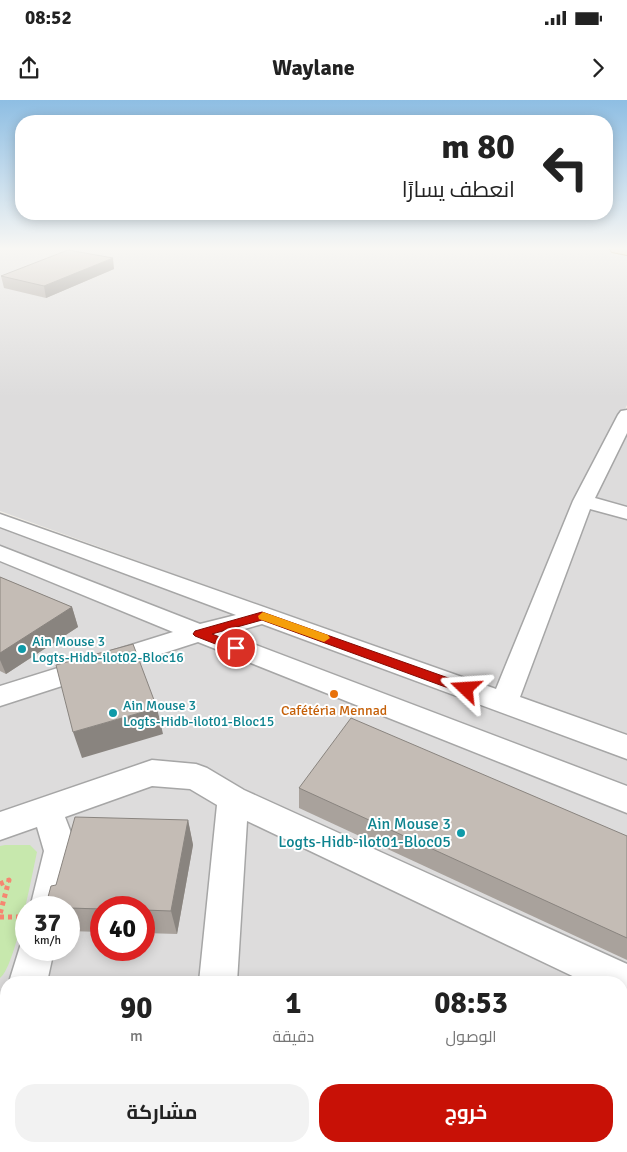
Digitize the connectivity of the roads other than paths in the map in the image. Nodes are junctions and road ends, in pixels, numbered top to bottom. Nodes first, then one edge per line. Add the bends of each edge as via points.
1 (627, 415) edge
2 (582, 501) junction
3 (627, 513) edge
4 (0, 520) edge
5 (0, 553) edge
6 (262, 616) junction
7 (199, 634) junction
8 (0, 696) edge
9 (504, 703) junction
10 (627, 747) edge
11 (234, 799) junction
12 (627, 800) edge
13 (47, 810) junction
14 (0, 826) edge
15 (41, 896) edge
16 (33, 961) edge
17 (30, 976) edge
18 (219, 976) edge
19 (612, 976) edge

1 - 2 street
2 - 3 street
2 - 9 street
4 - 6 street
5 - 7 street
6 - 7 street
6 - 9 street
7 - 8 street
7 - 12 street
9 - 10 street
11 - 13 street via 196,777 152,773
11 - 18 street
11 - 19 street
13 - 14 street
13 - 15 street via 61,851
16 - 17 street

